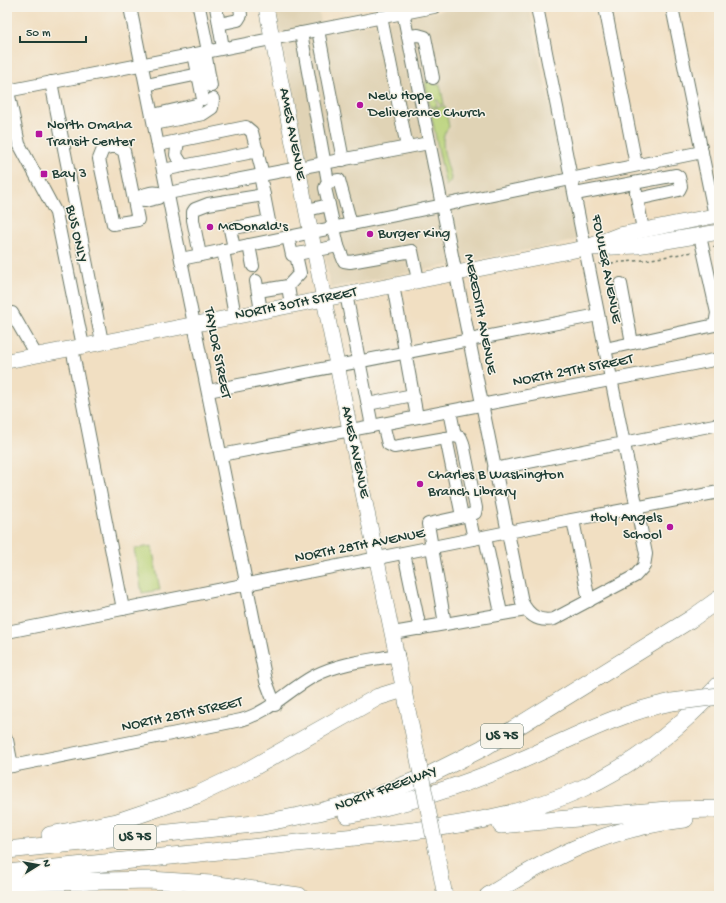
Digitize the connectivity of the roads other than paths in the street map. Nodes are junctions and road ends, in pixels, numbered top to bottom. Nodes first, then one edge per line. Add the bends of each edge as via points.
1 (130, 7) edge
2 (199, 7) edge
3 (216, 7) edge
4 (240, 7) edge
5 (266, 7) edge
6 (434, 7) edge
7 (537, 7) edge
8 (604, 7) edge
9 (672, 7) edge
10 (402, 10) edge
11 (381, 18) junction
12 (219, 24) junction
13 (318, 30) junction
14 (301, 33) junction
15 (408, 36) junction
16 (273, 39) junction
17 (223, 48) junction
18 (202, 52) junction
19 (411, 55) junction
20 (390, 59) junction
21 (142, 64) junction
22 (433, 78) dead end
23 (205, 80) junction
24 (51, 82) junction
25 (146, 86) junction
26 (8, 91) edge
27 (204, 101) junction
28 (153, 120) junction
29 (178, 141) junction
30 (429, 143) junction
31 (158, 145) junction
32 (407, 148) junction
33 (258, 151) junction
34 (702, 152) junction
35 (343, 160) junction
36 (326, 163) junction
37 (636, 165) junction
38 (183, 166) junction
39 (299, 168) junction
40 (163, 170) junction
41 (261, 175) junction
42 (339, 179) junction
43 (571, 179) junction
44 (635, 183) junction
45 (165, 194) junction
46 (574, 194) junction
47 (264, 195) junction
48 (638, 199) junction
49 (134, 200) junction
50 (336, 202) junction
51 (441, 205) junction
52 (307, 210) junction
53 (717, 216) edge
54 (351, 224) junction
55 (335, 227) junction
56 (643, 230) junction
57 (312, 232) junction
58 (719, 232) edge
59 (701, 242) junction
60 (291, 245) junction
61 (338, 246) junction
62 (585, 248) junction
63 (228, 249) junction
64 (250, 249) junction
65 (315, 250) junction
66 (200, 255) junction
67 (181, 259) junction
68 (253, 266) dead end
69 (455, 272) junction
70 (418, 280) junction
71 (621, 284) dead end
72 (393, 285) junction
73 (288, 286) junction
74 (346, 294) junction
75 (324, 298) junction
76 (292, 305) junction
77 (261, 311) junction
78 (7, 313) edge
79 (598, 315) junction
80 (235, 316) junction
81 (12, 324) edge
82 (195, 324) junction
83 (468, 341) junction
84 (102, 342) junction
85 (632, 343) junction
86 (77, 347) junction
87 (605, 349) junction
88 (406, 352) junction
89 (36, 355) junction
90 (719, 359) edge
91 (7, 361) edge
92 (360, 361) junction
93 (338, 366) junction
94 (611, 380) junction
95 (208, 391) junction
96 (413, 395) junction
97 (368, 404) junction
98 (482, 405) junction
99 (450, 411) junction
100 (418, 417) junction
101 (719, 424) edge
102 (378, 425) junction
103 (350, 430) junction
104 (450, 437) junction
105 (624, 442) junction
106 (221, 455) junction
107 (494, 469) junction
108 (719, 492) edge
109 (637, 508) junction
110 (465, 516) junction
111 (573, 520) junction
112 (508, 532) junction
113 (480, 538) junction
114 (432, 548) junction
115 (404, 553) junction
116 (377, 559) junction
117 (247, 585) junction
118 (719, 599) edge
119 (589, 601) junction
120 (123, 610) junction
121 (526, 610) junction
122 (500, 613) junction
123 (445, 624) junction
124 (420, 629) junction
125 (7, 632) edge
126 (393, 634) junction
127 (398, 655) junction
128 (719, 686) edge
129 (404, 690) junction
130 (719, 696) edge
131 (275, 705) junction
132 (7, 740) edge
133 (9, 766) edge
134 (719, 809) edge
135 (719, 818) edge
136 (263, 823) junction
137 (413, 831) junction
138 (7, 842) edge
139 (7, 850) edge
140 (7, 873) edge
141 (7, 883) edge
142 (299, 896) edge
143 (445, 896) edge
144 (488, 896) edge

1 - 21 street, TAYLOR STREET
2 - 18 street
3 - 12 street
4 - 12 street via 241,15 238,20
5 - 16 main road, AMES AVENUE
6 - 10 street
7 - 43 street, FOWLER AVENUE
8 - 37 street
9 - 34 street
10 - 11 street
10 - 15 street, MEREDITH AVENUE
11 - 13 street
11 - 20 street
12 - 17 street
13 - 14 street
13 - 35 street
14 - 16 street
14 - 36 street
15 - 19 street, MEREDITH AVENUE
15 - 22 street via 425,37
16 - 17 street
16 - 39 main road, AMES AVENUE
17 - 18 street
18 - 21 street
18 - 23 street
19 - 20 street
19 - 30 street, MEREDITH AVENUE
20 - 32 street
21 - 24 street
21 - 25 street, TAYLOR STREET
23 - 25 street
23 - 27 street
24 - 26 street
24 - 84 street, BUS ONLY
25 - 28 street, TAYLOR STREET
26 - 86 street, BUS ONLY via 19,144 56,213
27 - 28 street
27 - 28 street via 212,108 203,114
28 - 31 street, TAYLOR STREET
29 - 31 street
29 - 33 street via 244,127 252,132
29 - 38 street via 176,155
30 - 32 street
30 - 51 street, MEREDITH AVENUE
31 - 40 street, TAYLOR STREET
32 - 35 street
33 - 38 street
33 - 41 street
34 - 37 street
34 - 53 street
35 - 36 street
36 - 39 street
36 - 42 street
37 - 43 street
38 - 40 street
39 - 41 street
39 - 52 main road, AMES AVENUE
40 - 45 street, TAYLOR STREET
41 - 45 street
41 - 47 street
42 - 50 street
42 - 50 street via 326,188
43 - 46 street, FOWLER AVENUE
43 - 51 street
44 - 46 street
44 - 48 street
44 - 48 street via 676,176 680,181 679,190
45 - 49 street via 157,192
45 - 67 street, TAYLOR STREET
46 - 62 street, FOWLER AVENUE
47 - 63 street via 269,221 230,229
47 - 66 street via 244,199 233,208 224,208 215,203 201,206 193,212
48 - 56 street
49 - 49 street via 124,151 117,147 103,149 99,159 113,224 138,220
50 - 52 street
50 - 54 street
50 - 55 street
51 - 54 street
51 - 69 street, MEREDITH AVENUE
52 - 57 main road, AMES AVENUE
53 - 56 main road, NORTH 30TH STREET
54 - 55 street
55 - 57 street
55 - 61 street
56 - 62 main road, NORTH 30TH STREET via 619,235
57 - 60 street
57 - 65 main road, AMES AVENUE
58 - 59 main road, NORTH 30TH STREET
59 - 62 main road, NORTH 30TH STREET via 607,249
59 - 85 street via 716,313 715,325
60 - 64 street
60 - 65 street
60 - 73 street via 300,273
61 - 65 street
61 - 70 street via 344,261 350,262 412,251
62 - 69 main road, NORTH 30TH STREET
62 - 79 street, FOWLER AVENUE
63 - 64 street
63 - 66 street
63 - 80 street
64 - 68 street
65 - 75 main road, AMES AVENUE
66 - 67 street
67 - 82 street, TAYLOR STREET
69 - 70 main road, NORTH 30TH STREET
69 - 83 street, MEREDITH AVENUE
70 - 72 main road, NORTH 30TH STREET
71 - 85 street
72 - 74 main road, NORTH 30TH STREET
72 - 88 street
73 - 76 street
73 - 77 street via 257,286
74 - 75 main road, NORTH 30TH STREET
74 - 92 street
75 - 76 main road, NORTH 30TH STREET
75 - 93 main road, AMES AVENUE
76 - 77 main road, NORTH 30TH STREET
77 - 80 main road, NORTH 30TH STREET
78 - 81 street via 12,313
79 - 83 street
79 - 87 street, FOWLER AVENUE
80 - 82 main road, NORTH 30TH STREET
81 - 89 street
82 - 84 main road, NORTH 30TH STREET
82 - 95 street, TAYLOR STREET
83 - 88 street
83 - 98 street, MEREDITH AVENUE
84 - 86 main road, NORTH 30TH STREET
85 - 87 street
86 - 89 main road, NORTH 30TH STREET
86 - 120 street, BUS ONLY
87 - 94 street, FOWLER AVENUE
88 - 92 street
88 - 96 street
89 - 91 main road, NORTH 30TH STREET
90 - 94 street, NORTH 29TH STREET
92 - 93 street
92 - 97 street
93 - 95 street
93 - 103 main road, AMES AVENUE
94 - 98 street, NORTH 29TH STREET
94 - 105 street, FOWLER AVENUE
95 - 106 street, TAYLOR STREET
96 - 97 street
96 - 100 street
97 - 102 street
98 - 99 street, NORTH 29TH STREET
98 - 107 street, MEREDITH AVENUE
99 - 100 street, NORTH 29TH STREET
99 - 104 street
100 - 102 street, NORTH 29TH STREET
101 - 105 street
102 - 103 street, NORTH 29TH STREET
102 - 104 street via 388,444 394,447
103 - 106 street, NORTH 29TH STREET
103 - 116 main road, AMES AVENUE
104 - 110 street
105 - 107 street
105 - 109 street, FOWLER AVENUE
106 - 117 street, TAYLOR STREET
107 - 112 street, MEREDITH AVENUE
108 - 109 street, NORTH 28TH AVENUE
109 - 111 street, NORTH 28TH AVENUE
109 - 119 street, FOWLER AVENUE via 646,554 641,570 635,576
110 - 113 street
110 - 114 street via 428,524
111 - 112 street, NORTH 28TH AVENUE
111 - 119 street
112 - 113 street, NORTH 28TH AVENUE
112 - 121 street, MEREDITH AVENUE via 522,602
113 - 114 street, NORTH 28TH AVENUE
113 - 122 street
114 - 115 street, NORTH 28TH AVENUE
114 - 123 street
115 - 116 street, NORTH 28TH AVENUE
115 - 124 street
116 - 117 street, NORTH 28TH AVENUE
116 - 126 main road, AMES AVENUE
117 - 120 street, NORTH 28TH AVENUE
117 - 131 street, TAYLOR STREET via 266,681
118 - 136 highway, NORTH FREEWAY / US 75 via 497,740 448,766 360,801
119 - 121 street via 554,619 540,620
120 - 125 street, NORTH 28TH AVENUE
121 - 122 street
122 - 123 street
123 - 124 street
124 - 126 street
126 - 127 main road, AMES AVENUE
127 - 129 main road, AMES AVENUE
127 - 131 street, NORTH 28TH STREET via 326,671 310,679
128 - 137 highway, US 75 via 655,745 621,769 580,790 512,814
129 - 138 highway via 375,699 233,778 183,800 101,826
129 - 143 main road, AMES AVENUE, bridge
130 - 136 highway, bridge via 672,702 609,720 490,774 434,795 345,816
131 - 133 street, NORTH 28TH STREET via 260,714 232,723
132 - 133 street
134 - 137 highway via 667,810 560,821
135 - 144 highway via 661,822 606,836 551,859
136 - 139 highway, NORTH FREEWAY / US 75
137 - 140 highway, US 75
141 - 142 highway via 150,880 212,884

